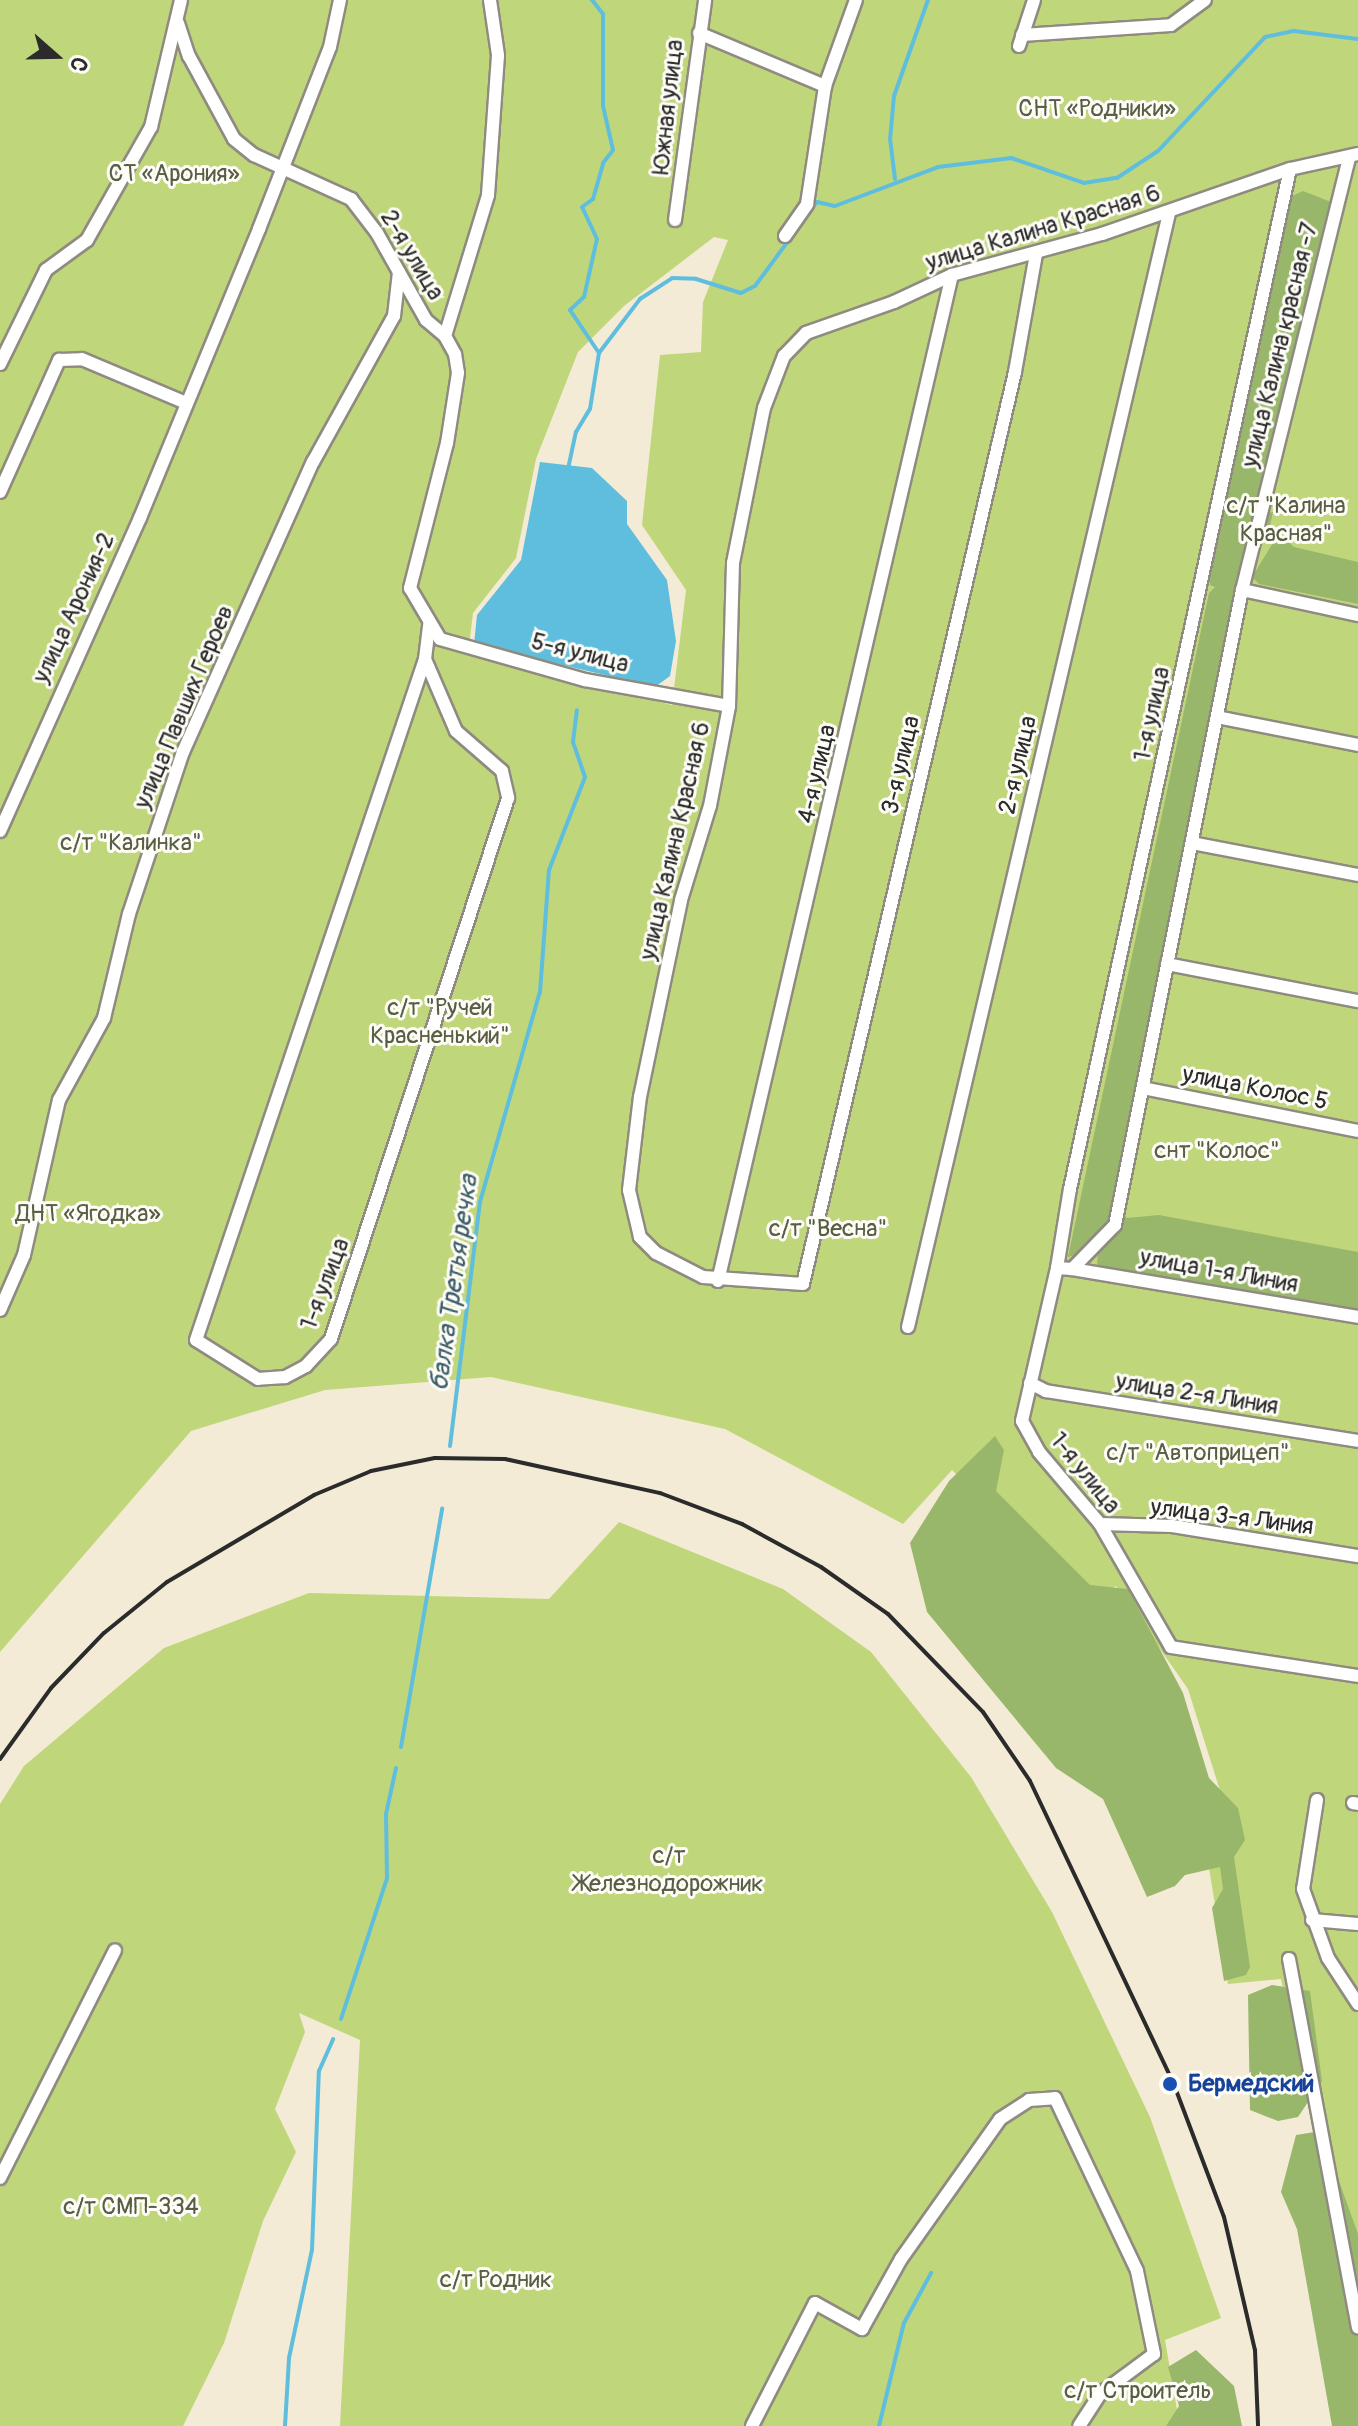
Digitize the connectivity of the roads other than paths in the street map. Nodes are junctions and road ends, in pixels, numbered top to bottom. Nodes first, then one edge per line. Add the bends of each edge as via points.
1 (181, 0) edge
2 (340, 0) edge
3 (490, 0) edge
4 (705, 0) edge
5 (856, 0) edge
6 (1034, 0) edge
7 (1205, 0) edge
8 (178, 23) junction
9 (699, 33) junction
10 (825, 86) junction
11 (1354, 156) edge
12 (281, 168) junction
13 (1290, 169) junction
14 (1169, 213) junction
15 (675, 220) dead end
16 (785, 236) dead end
17 (1036, 254) junction
18 (399, 272) junction
19 (952, 275) junction
20 (445, 336) junction
21 (0, 364) edge
22 (184, 402) junction
23 (0, 492) edge
24 (1242, 590) junction
25 (1358, 615) edge
26 (429, 624) junction
27 (425, 659) junction
28 (729, 706) junction
29 (1217, 717) junction
30 (1358, 745) edge
31 (0, 831) edge
32 (1192, 843) junction
33 (1358, 875) edge
34 (1167, 964) junction
35 (1358, 1001) edge
36 (1143, 1088) junction
37 (1358, 1131) edge
38 (1057, 1268) junction
39 (1072, 1269) junction
40 (718, 1281) junction
41 (0, 1310) edge
42 (1358, 1317) edge
43 (908, 1327) dead end
44 (1030, 1383) junction
45 (1358, 1441) edge
46 (1100, 1524) junction
47 (1358, 1556) edge
48 (1358, 1676) edge
49 (1317, 1800) dead end
50 (1312, 1920) junction
51 (1358, 1924) edge
52 (115, 1950) dead end
53 (1289, 1959) dead end
54 (1358, 2004) edge
55 (0, 2178) edge
56 (1358, 2328) edge
57 (752, 2426) edge
58 (1079, 2426) edge

1 - 8 street
2 - 12 street, улица Арония-2 via 330,47
3 - 20 street via 498,55 488,195
4 - 9 street, Южная улица
5 - 10 street
6 - 7 street via 1020,41 1171,25
8 - 12 street, 2-я улица via 189,56 234,139
8 - 21 street via 151,127 87,240 46,270
9 - 10 street
9 - 15 street, Южная улица
10 - 16 street via 807,204
11 - 13 street, улица Калина Красная 6
11 - 24 street, улица Калина красная -7
12 - 18 street, 2-я улица via 351,199
12 - 22 street, улица Арония-2
13 - 14 street, улица Калина Красная 6
13 - 38 street, 1-я улица
14 - 17 street, улица Калина Красная 6
14 - 43 street, 2-я улица
17 - 19 street, улица Калина Красная 6
17 - 40 street, 3-я улица via 1018,358 803,1284
18 - 20 street, 2-я улица via 426,320
18 - 41 street, улица Павших Героев via 394,316 313,462 183,752 129,914 104,1018 59,1100 21,1266
19 - 28 street, улица Калина Красная 6 via 806,333 784,356 764,408 733,563
19 - 40 street, 4-я улица
20 - 26 street, 2-я улица via 458,373 447,443 410,588
22 - 23 street via 82,359 59,360
22 - 31 street, улица Арония-2 via 140,518
24 - 25 street
24 - 29 street
26 - 27 street, 1-я улица
26 - 28 street, 5-я улица via 440,639 585,680
27 - 27 street, 1-я улица via 196,1340 258,1379 285,1377 306,1366 331,1339 508,798 502,771 456,731
28 - 40 street, улица Калина Красная 6 via 640,1097 629,1190 640,1237 656,1253
29 - 30 street
29 - 32 street
32 - 33 street
32 - 34 street
34 - 35 street
34 - 36 street
36 - 37 street, улица Колос 5
36 - 39 street via 1115,1225
38 - 39 street
38 - 44 street, 1-я улица
39 - 42 street, улица 1-я Линия
44 - 45 street, улица 2-я Линия via 1046,1391
44 - 46 street, 1-я улица via 1022,1421 1026,1433
46 - 47 street, улица 3-я Линия via 1172,1526
46 - 48 street, 1-я улица via 1171,1647
49 - 50 street via 1303,1889
50 - 51 street
50 - 54 street via 1328,1958
52 - 55 street
53 - 56 street
57 - 58 street via 815,2303 862,2329 901,2259 1000,2119 1029,2100 1055,2098 1137,2271 1154,2354 1100,2394

